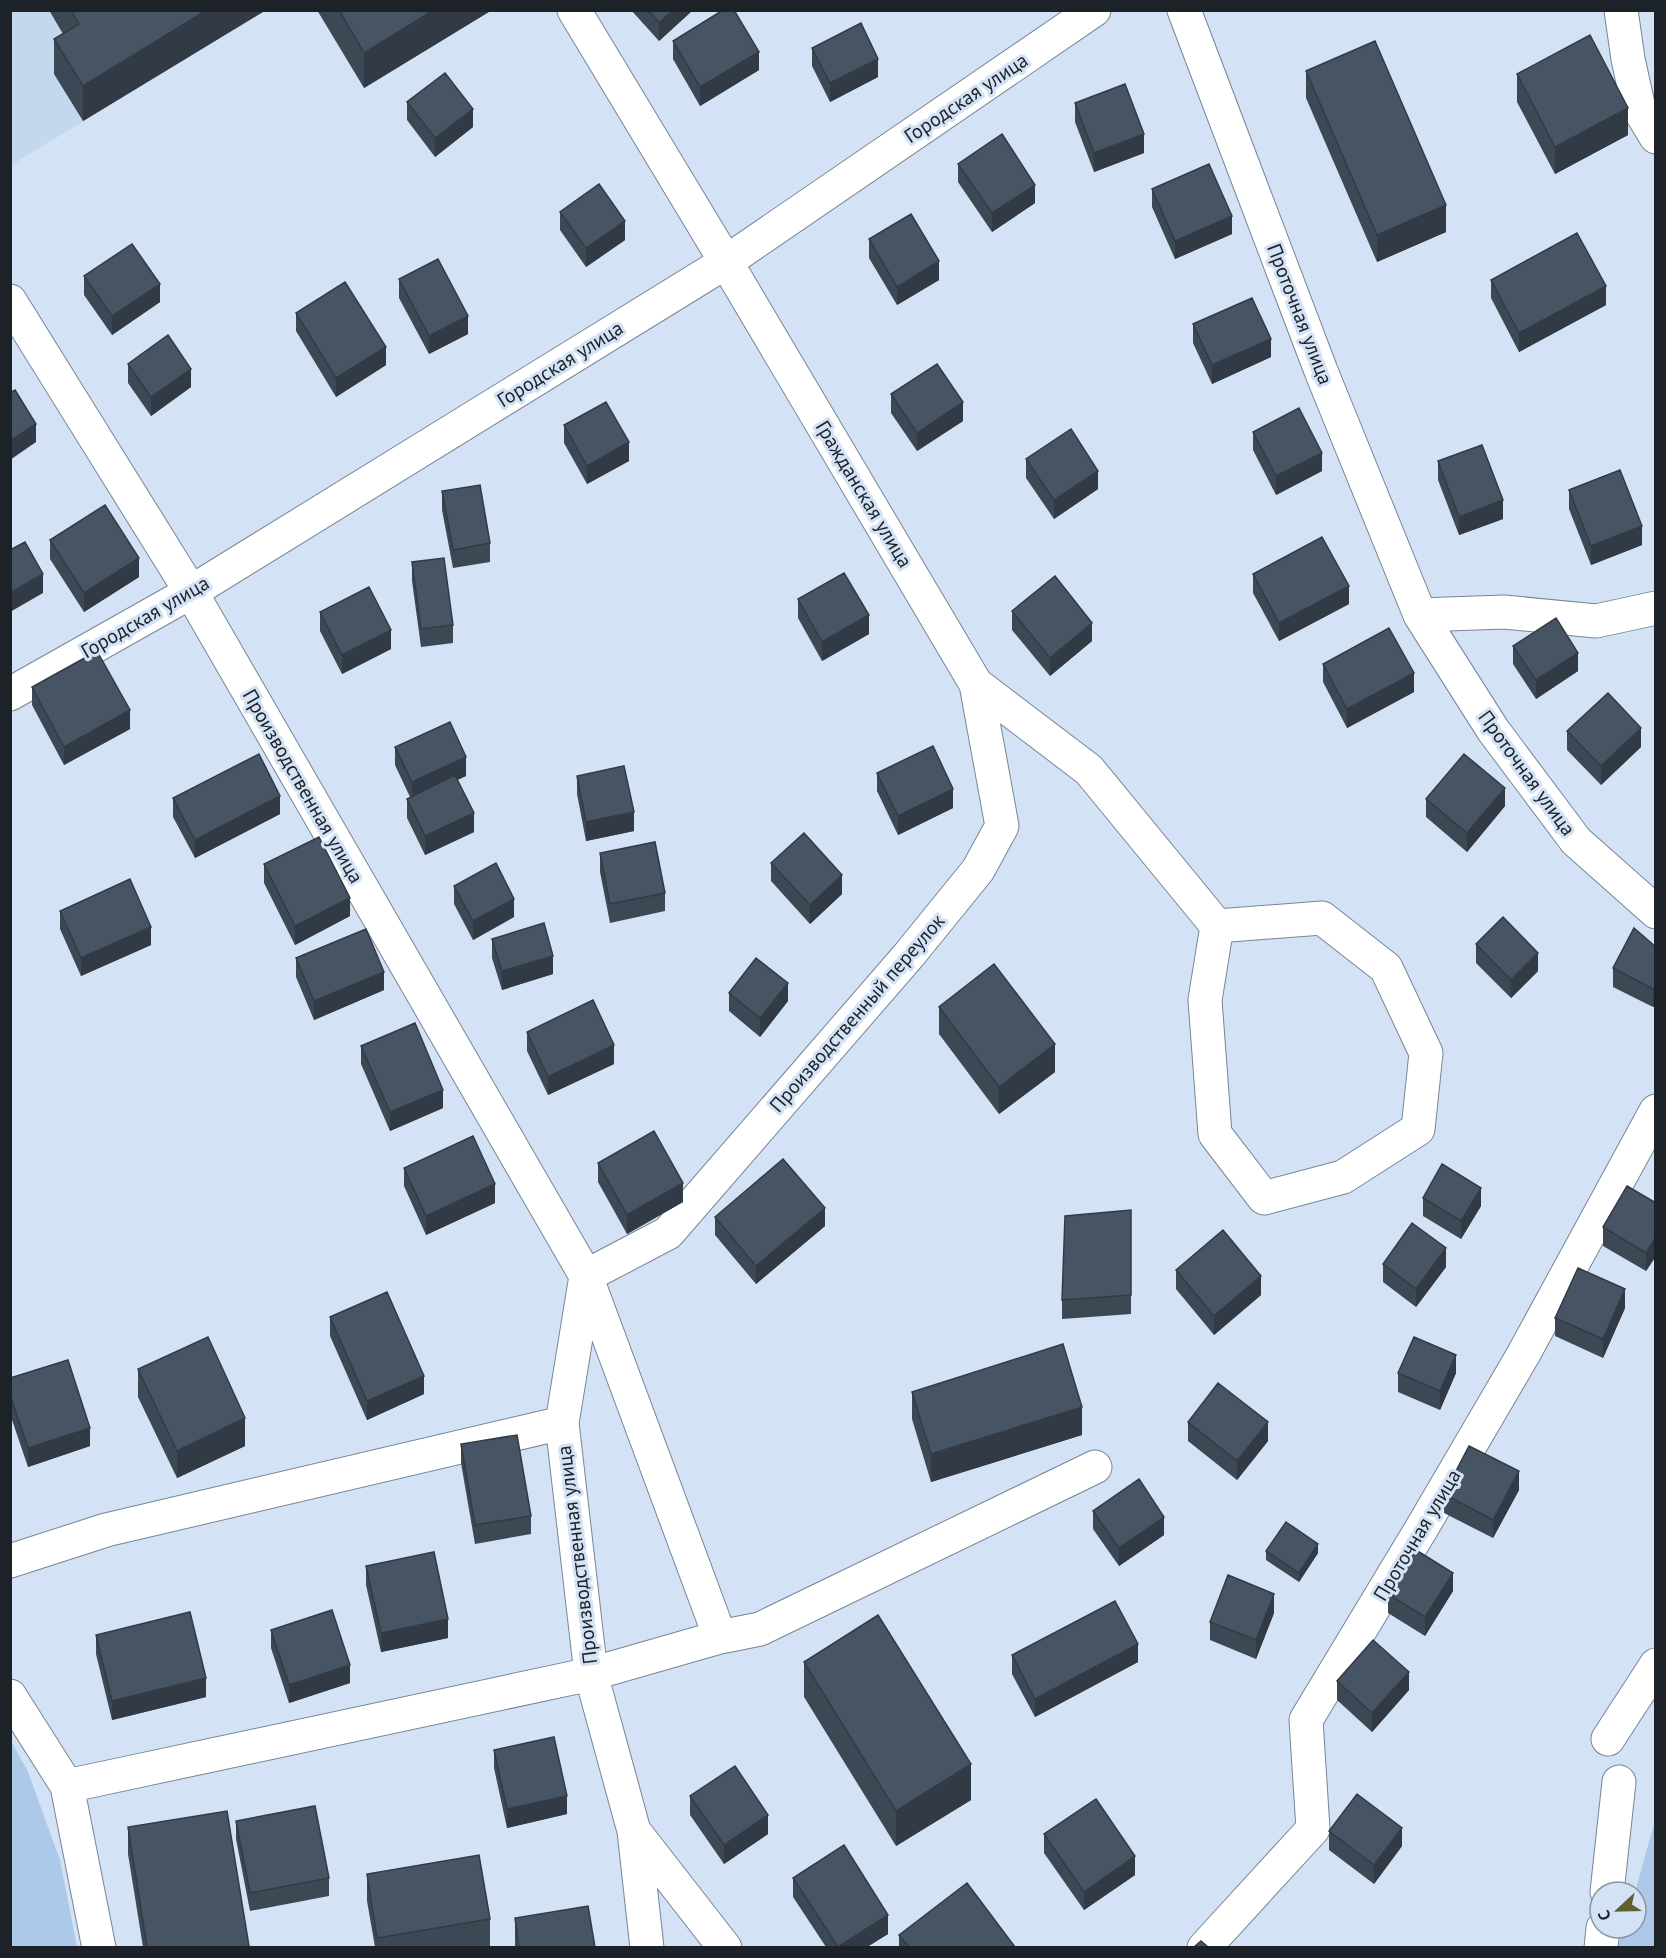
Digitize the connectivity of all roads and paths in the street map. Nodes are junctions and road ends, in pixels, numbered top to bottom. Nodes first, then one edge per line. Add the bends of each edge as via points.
1 (574, 10) edge
2 (1094, 10) edge
3 (1184, 10) edge
4 (1621, 10) edge
5 (1656, 137) edge
6 (726, 262) junction
7 (10, 301) edge
8 (191, 592) junction
9 (1656, 608) edge
10 (1420, 615) junction
11 (976, 684) junction
12 (10, 694) edge
13 (1656, 912) edge
14 (1216, 926) junction
15 (1656, 1111) edge
16 (586, 1276) junction
17 (562, 1423) junction
18 (1095, 1467) dead end
19 (10, 1561) edge
20 (720, 1637) junction
21 (1656, 1665) edge
22 (591, 1674) junction
23 (10, 1696) edge
24 (1608, 1739) dead end
25 (1619, 1782) dead end
26 (67, 1786) junction
27 (634, 1831) junction
28 (1608, 1880) edge
29 (99, 1947) edge
30 (647, 1947) edge
31 (725, 1947) edge
32 (1204, 1947) edge

1 - 6 street, Гражданская улица
2 - 6 street, Городская улица
3 - 10 street, Проточная улица via 1321,371
4 - 5 street via 1639,109
6 - 8 street, Городская улица
6 - 11 street, Гражданская улица
7 - 8 street, Производственная улица
8 - 12 street, Городская улица
8 - 16 street, Производственная улица
9 - 10 street via 1596,621 1504,612
10 - 13 street, Проточная улица via 1493,730 1576,841
11 - 14 street, Гражданская улица via 1089,770
11 - 16 street, Производственный переулок via 1002,826 978,870 668,1233
14 - 14 street via 1322,918 1386,968 1426,1053 1418,1129 1343,1178 1264,1198 1215,1134 1205,1000
15 - 32 street, Проточная улица via 1522,1355 1306,1720 1313,1829
16 - 17 street, Производственная улица
16 - 20 street, Производственная улица
17 - 19 street via 106,1530
17 - 22 street, Производственная улица
18 - 20 street via 760,1629
20 - 22 street
21 - 24 street
22 - 26 street
22 - 27 street, Производственная улица
23 - 26 street
25 - 28 street
26 - 29 street
27 - 30 street, Производственная улица
27 - 31 street, Производственная улица

